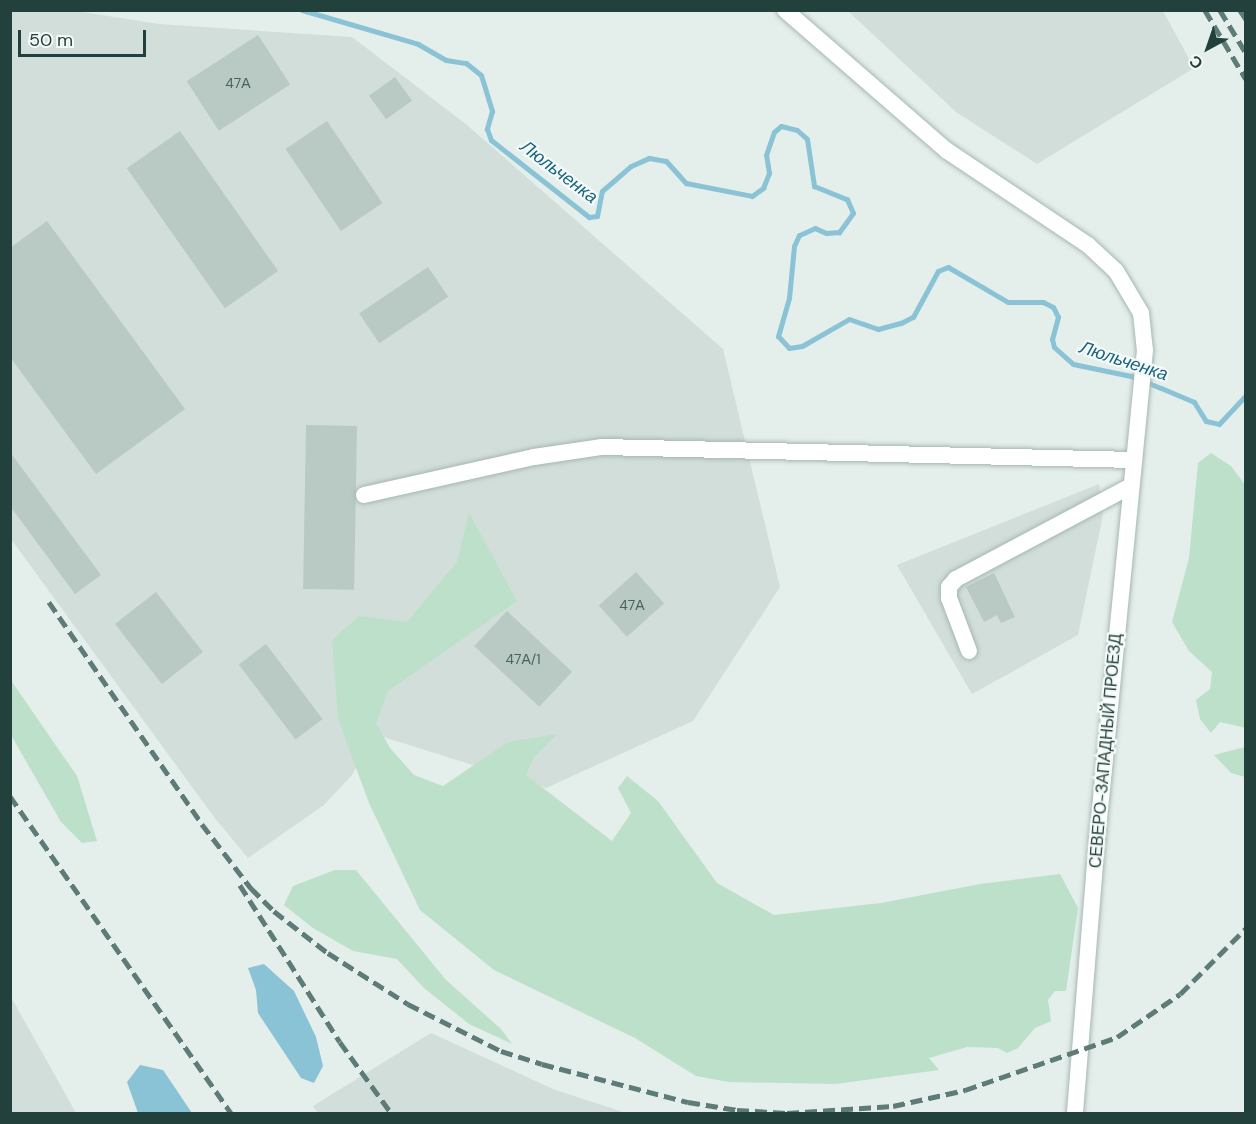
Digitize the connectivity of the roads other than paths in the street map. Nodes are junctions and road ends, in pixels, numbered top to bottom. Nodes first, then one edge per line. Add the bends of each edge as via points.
1 (785, 10) edge
2 (1134, 460) junction
3 (1131, 486) junction
4 (364, 495) dead end
5 (969, 651) dead end
6 (1075, 1113) edge

1 - 2 street, СЕВЕРО-ЗАПАДНЫЙ ПРОЕЗД via 946,150 1104,258 1128,287 1141,313 1146,338
2 - 3 street, СЕВЕРО-ЗАПАДНЫЙ ПРОЕЗД
2 - 4 street via 602,447 534,457
3 - 5 street via 956,579 949,588 949,598
3 - 6 street, СЕВЕРО-ЗАПАДНЫЙ ПРОЕЗД

